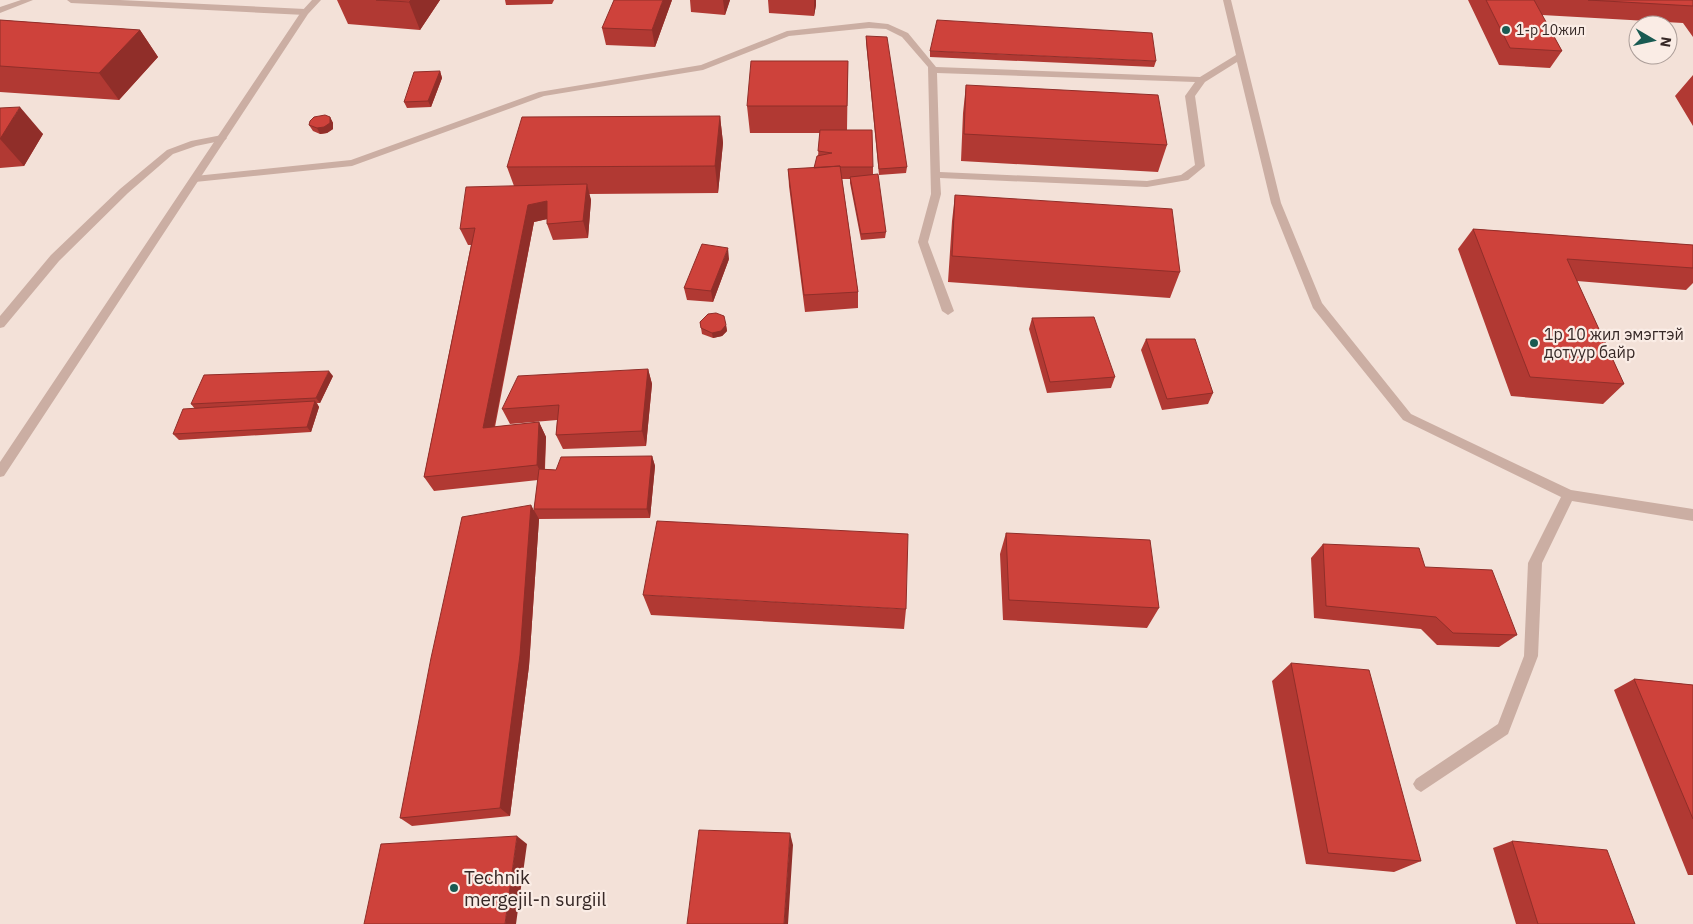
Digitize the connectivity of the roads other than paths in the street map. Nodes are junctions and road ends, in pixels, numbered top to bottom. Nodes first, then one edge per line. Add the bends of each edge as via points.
1 (29, 0) edge
2 (71, 0) edge
3 (317, 0) edge
4 (1227, 0) edge
5 (0, 10) edge
6 (305, 12) junction
7 (1240, 56) junction
8 (932, 70) junction
9 (1202, 80) junction
10 (222, 138) junction
11 (935, 175) junction
12 (195, 179) junction
13 (948, 310) dead end
14 (0, 324) edge
15 (0, 472) edge
16 (1569, 495) junction
17 (1693, 516) edge
18 (1421, 784) dead end

1 - 5 street
2 - 6 street
3 - 6 street
4 - 7 street
6 - 10 street
7 - 9 street
7 - 16 street via 1276,203 1317,304 1407,418
8 - 9 street
8 - 11 street
8 - 12 street via 905,35 888,27 868,25 787,34 703,67 542,94 352,162
9 - 11 street via 1190,96 1200,166 1184,178 1147,184
10 - 12 street
10 - 14 street via 170,152 55,258
11 - 13 street via 936,194 923,242
12 - 15 street
16 - 17 street
16 - 18 street via 1536,563 1531,656 1503,729

